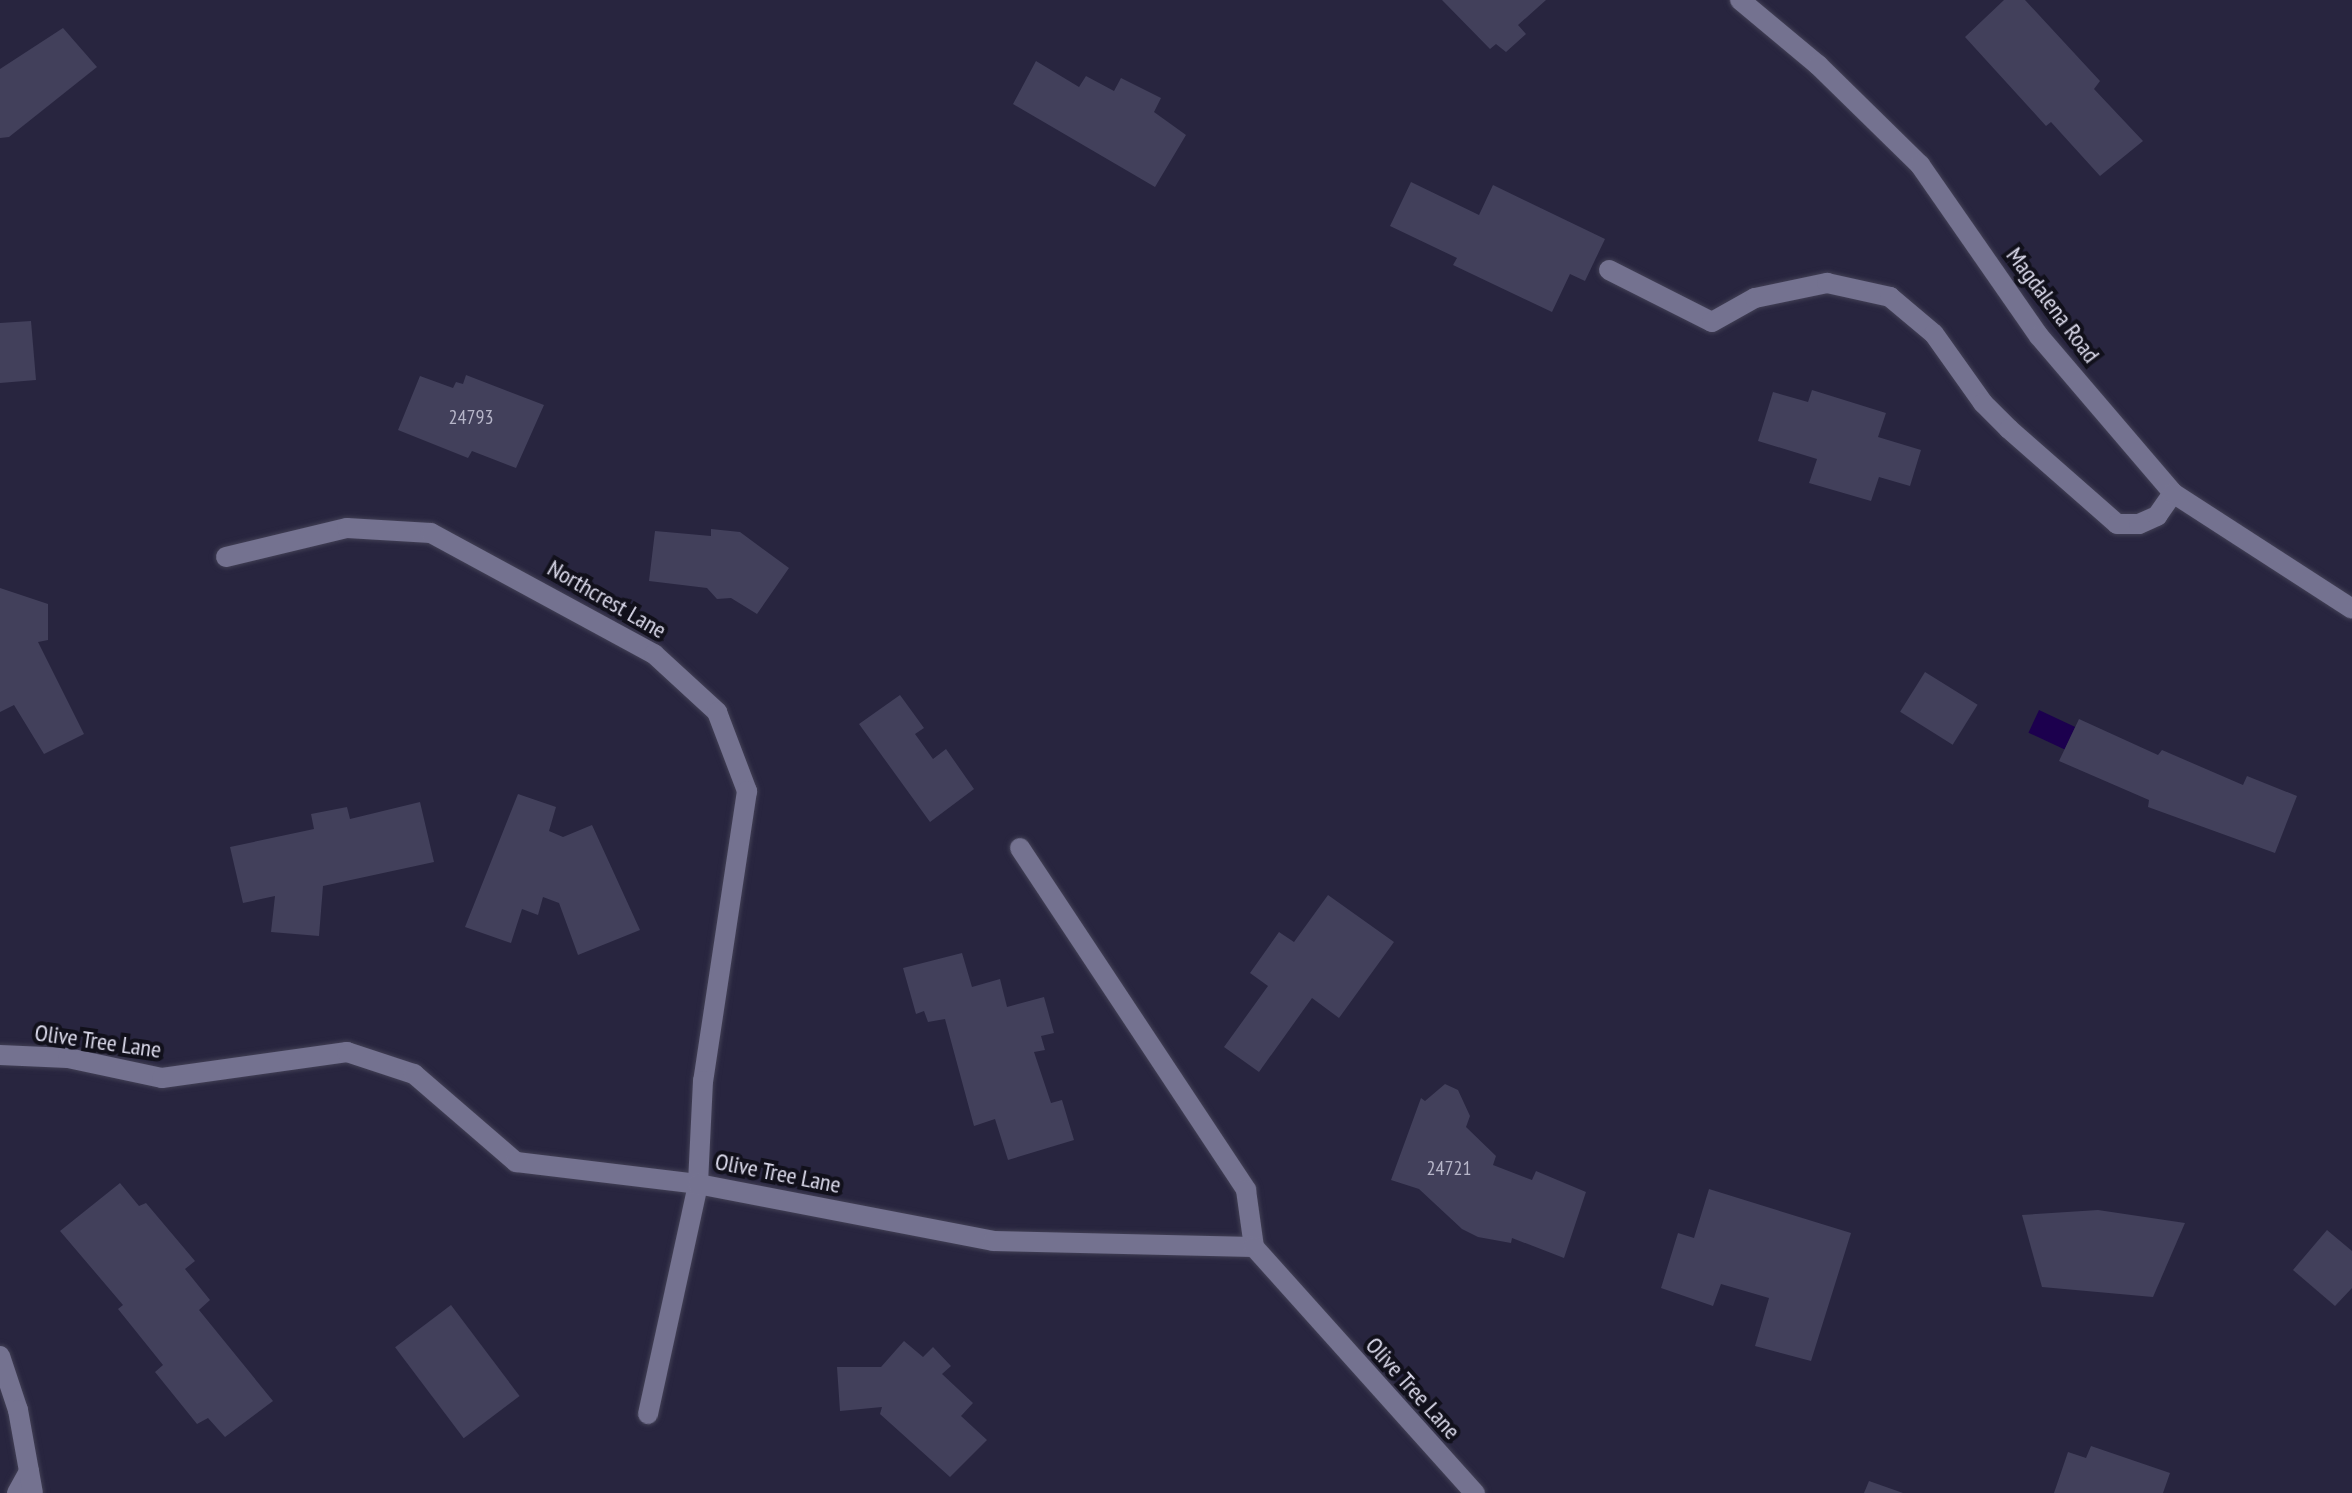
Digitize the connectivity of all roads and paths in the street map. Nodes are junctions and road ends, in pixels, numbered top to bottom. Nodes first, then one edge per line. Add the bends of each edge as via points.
1 (1740, 0) edge
2 (1609, 270) dead end
3 (2173, 493) junction
4 (226, 557) dead end
5 (2352, 609) edge
6 (1020, 848) dead end
7 (0, 1055) edge
8 (698, 1184) junction
9 (1254, 1247) junction
10 (0, 1356) edge
11 (648, 1414) dead end
12 (29, 1471) junction
13 (17, 1493) edge
14 (33, 1493) edge
15 (1475, 1493) edge

1 - 3 street, Magdalena Road via 1818,65 1920,165 2039,336
2 - 3 street via 1712,322 1755,298 1801,286 1827,283 1890,297 1934,334 1983,403 2009,429 2117,524 2139,524 2157,516
3 - 5 street, Magdalena Road
4 - 8 street, Northcrest Lane via 347,528 431,533 654,654 717,712 747,791 703,1081
6 - 9 street via 1246,1190
7 - 8 street, Olive Tree Lane via 68,1058 162,1078 347,1052 414,1074 516,1162
8 - 9 street, Olive Tree Lane via 993,1241
8 - 11 street, Northcrest Lane
9 - 15 street, Olive Tree Lane
10 - 12 street via 18,1410
12 - 13 street
12 - 14 street

